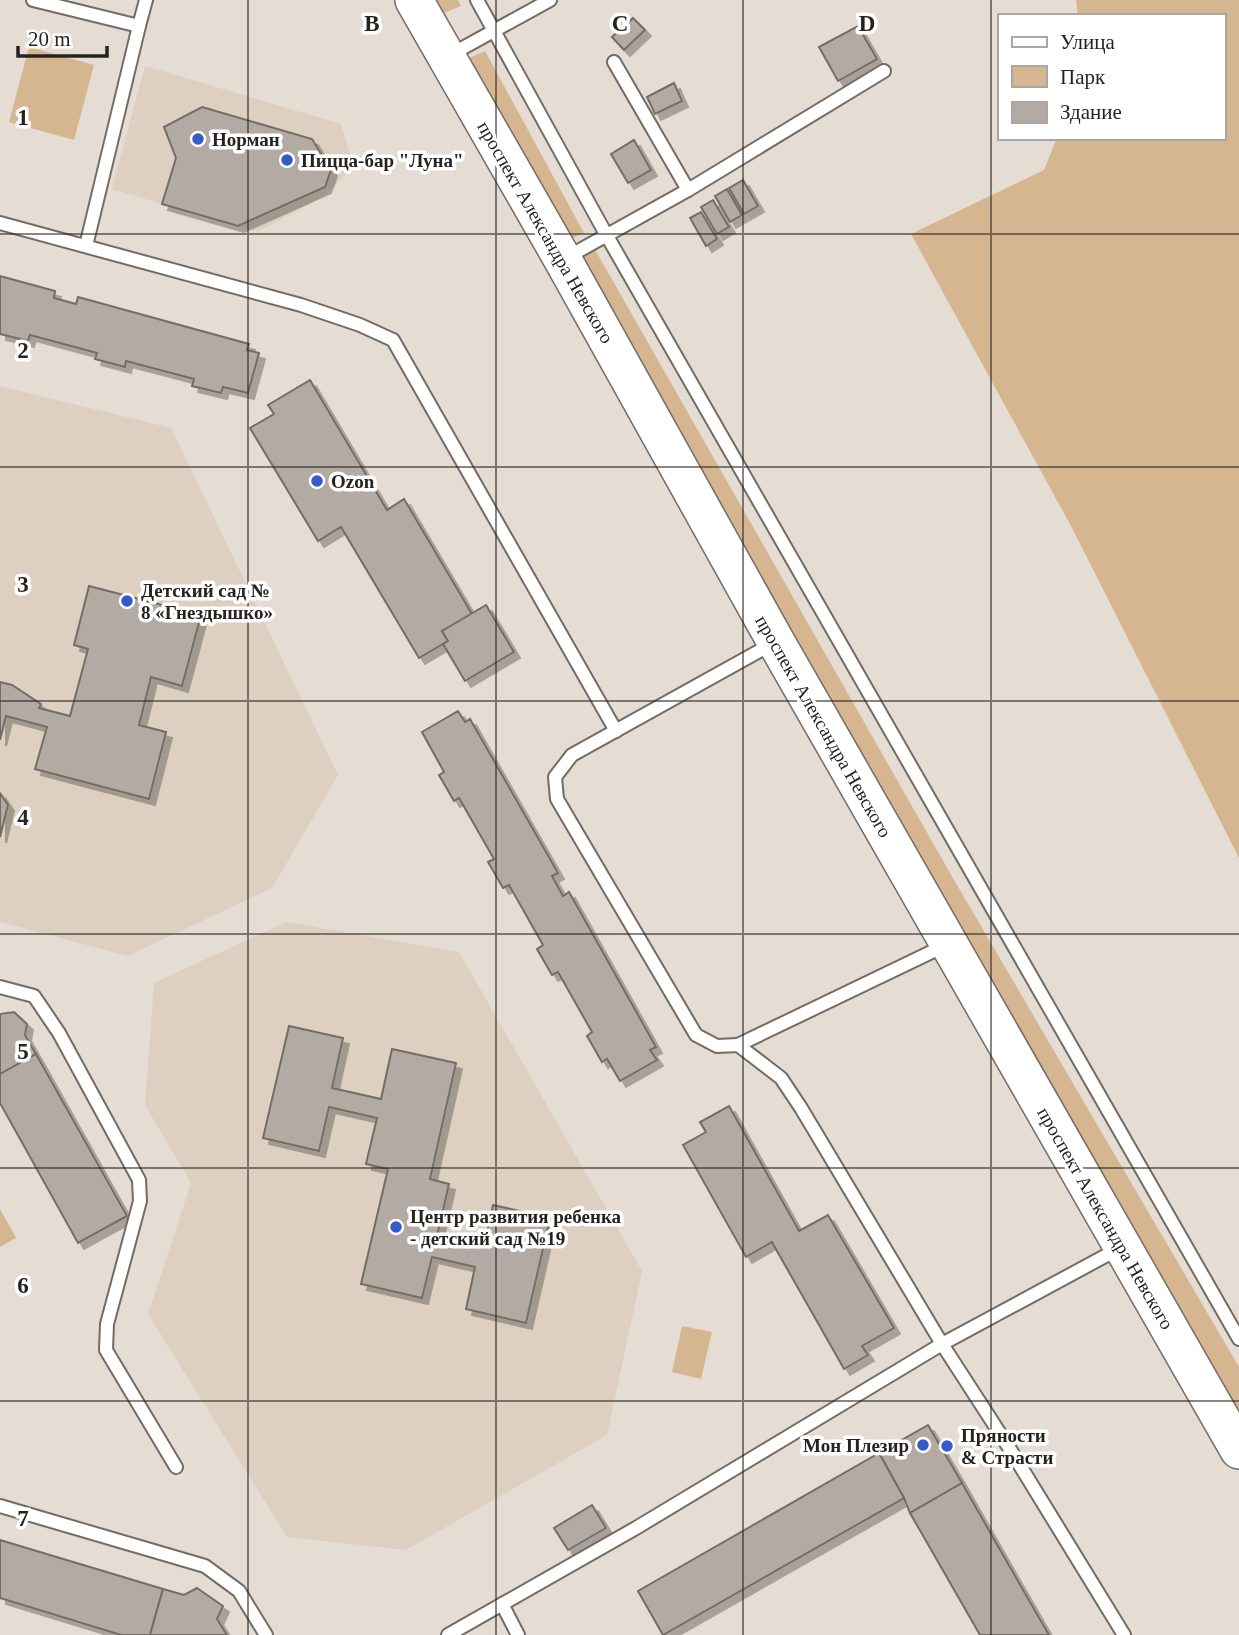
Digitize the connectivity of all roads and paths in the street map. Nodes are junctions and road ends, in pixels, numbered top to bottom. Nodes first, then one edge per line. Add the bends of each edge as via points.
1 (33, 0) edge
2 (146, 0) edge
3 (414, 0) edge
4 (477, 0) edge
5 (550, 0) edge
6 (139, 26) junction
7 (494, 31) junction
8 (446, 57) junction
9 (614, 62) dead end
10 (884, 71) dead end
11 (688, 190) junction
12 (0, 223) edge
13 (607, 236) junction
14 (86, 246) junction
15 (563, 260) junction
16 (776, 642) junction
17 (617, 731) junction
18 (949, 944) junction
19 (0, 987) edge
20 (738, 1045) junction
21 (1123, 1246) junction
22 (1239, 1339) edge
23 (942, 1344) junction
24 (1239, 1450) edge
25 (176, 1467) dead end
26 (0, 1506) edge
27 (502, 1604) junction
28 (266, 1635) edge
29 (448, 1635) edge
30 (518, 1635) edge
31 (1124, 1635) edge

1 - 6 lane
2 - 6 lane
3 - 8 main road, проспект Александра Невского
4 - 7 lane
5 - 7 lane
6 - 14 lane
7 - 8 lane
7 - 13 lane
8 - 15 main road, проспект Александра Невского
9 - 11 lane
10 - 11 lane
11 - 13 lane
12 - 14 lane
13 - 15 lane
13 - 22 lane
14 - 17 lane via 301,305 393,340
15 - 16 main road, проспект Александра Невского
16 - 17 lane
16 - 18 main road, проспект Александра Невского
17 - 20 lane via 572,755 555,777 557,799 696,1035 717,1046
18 - 20 lane
18 - 21 main road, проспект Александра Невского
19 - 25 lane via 33,996 59,1033 139,1180 139,1201 107,1324 106,1350
20 - 23 lane via 781,1078
21 - 23 lane
21 - 24 main road, проспект Александра Невского
23 - 27 lane
23 - 31 lane
26 - 28 lane via 205,1566 239,1591
27 - 29 lane
27 - 30 lane

